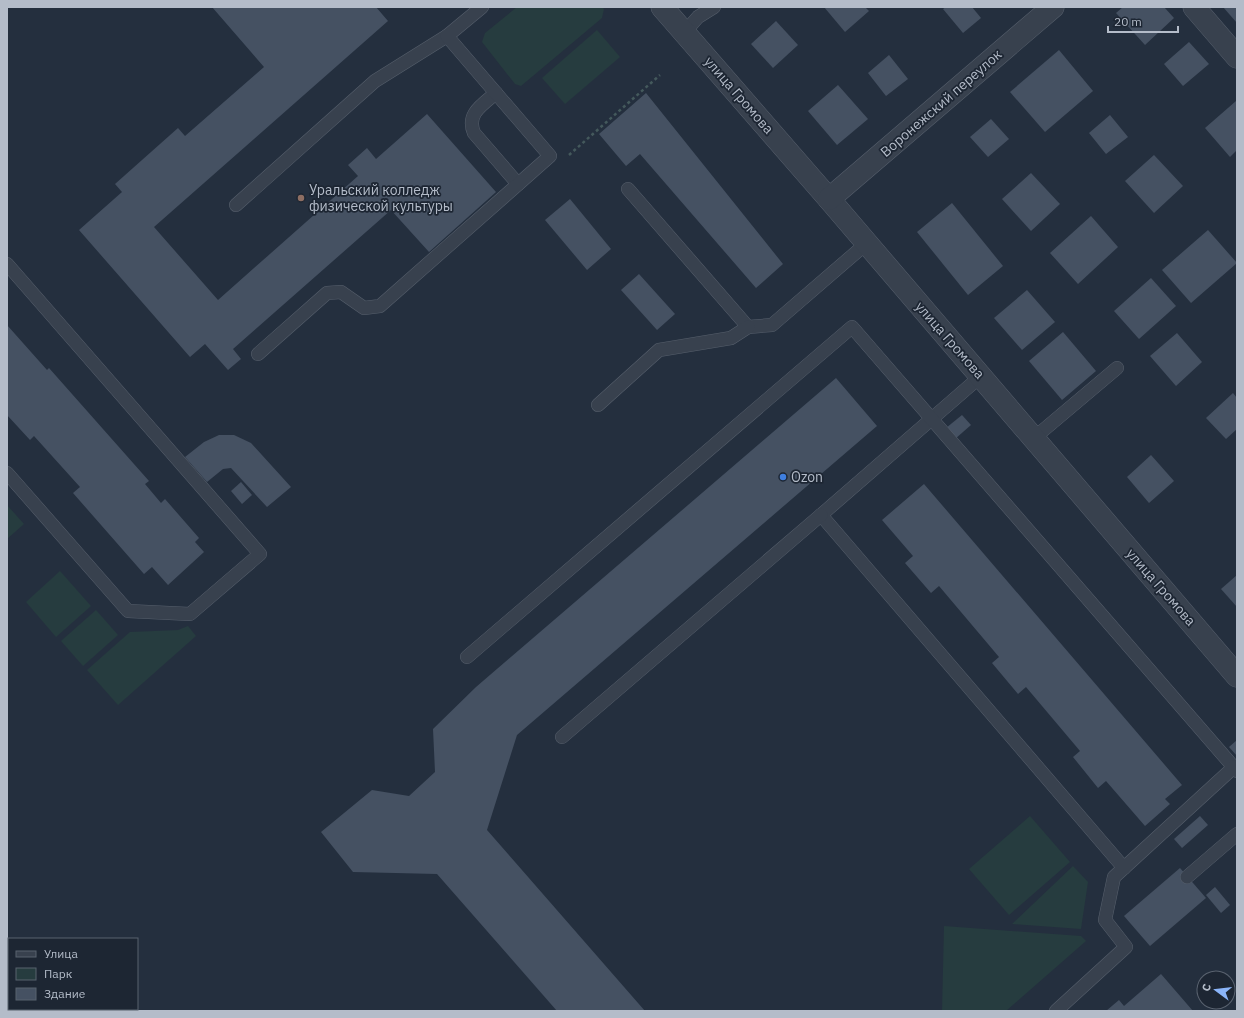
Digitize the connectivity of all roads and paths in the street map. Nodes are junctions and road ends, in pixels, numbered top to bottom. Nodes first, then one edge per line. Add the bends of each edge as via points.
1 (482, 7) edge
2 (662, 7) edge
3 (714, 7) edge
4 (1054, 7) edge
5 (1194, 7) edge
6 (684, 32) junction
7 (447, 36) junction
8 (1237, 57) edge
9 (660, 75) dead end
10 (496, 93) junction
11 (568, 155) dead end
12 (518, 184) junction
13 (628, 189) dead end
14 (829, 199) junction
15 (236, 205) dead end
16 (867, 243) junction
17 (7, 264) edge
18 (748, 327) junction
19 (258, 354) dead end
20 (1117, 368) dead end
21 (981, 376) junction
22 (598, 405) dead end
23 (931, 420) junction
24 (1034, 438) junction
25 (7, 473) edge
26 (821, 516) junction
27 (467, 658) dead end
28 (1237, 676) edge
29 (562, 737) dead end
30 (1236, 769) edge
31 (1237, 834) edge
32 (1124, 868) junction
33 (1187, 877) dead end
34 (1056, 1011) edge

1 - 7 lane
2 - 6 street, улица Громова
3 - 6 lane via 698,17
4 - 14 street, Воронежский переулок
5 - 8 street
6 - 14 street, улица Громова
7 - 10 lane
7 - 15 lane via 375,81
9 - 11 path
10 - 12 lane via 473,115 470,124 474,133
10 - 12 lane via 550,156
12 - 19 lane via 380,306 364,308 341,292 327,293
13 - 18 lane
14 - 16 street, улица Громова
16 - 18 lane via 772,325
16 - 21 street, улица Громова
17 - 25 lane via 194,473 260,554 190,614 128,611
18 - 22 lane via 731,338 659,350
20 - 24 lane
21 - 23 lane
21 - 24 street, улица Громова
23 - 26 lane
23 - 27 lane via 852,327
23 - 30 lane
24 - 28 street, улица Громова
26 - 29 lane
26 - 32 lane
30 - 32 lane
31 - 33 lane
32 - 34 lane via 1114,877 1105,920 1126,947

